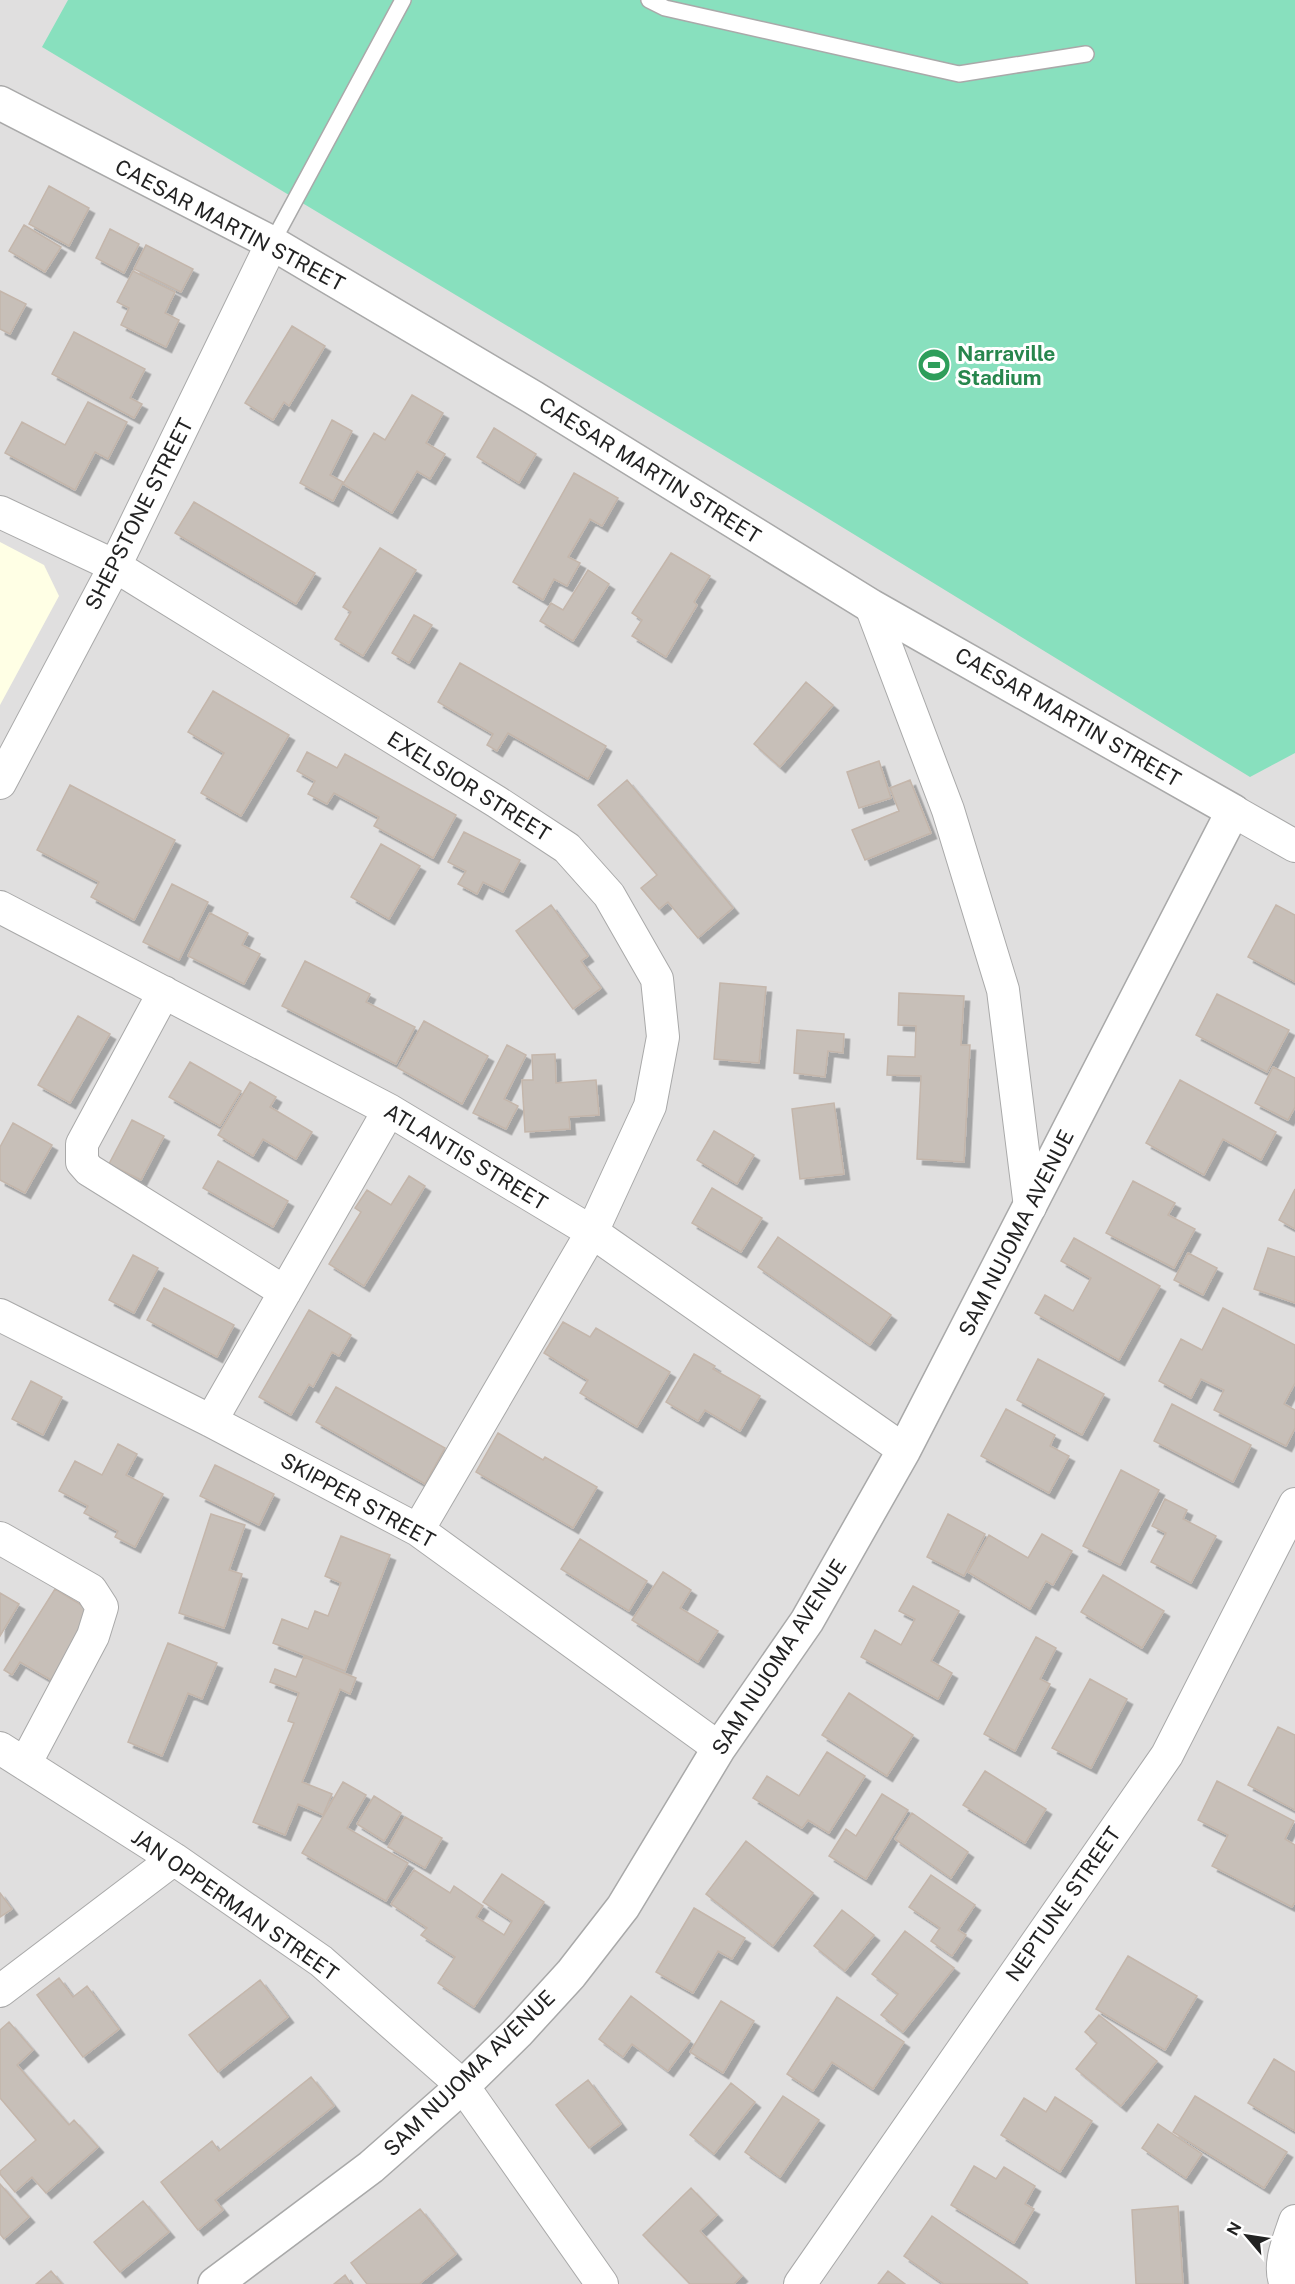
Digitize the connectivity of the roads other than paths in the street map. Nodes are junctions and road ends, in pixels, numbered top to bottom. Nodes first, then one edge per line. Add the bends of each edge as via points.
1 (403, 0) edge
2 (649, 0) edge
3 (1086, 54) dead end
4 (0, 103) edge
5 (272, 243) junction
6 (0, 512) edge
7 (115, 566) junction
8 (871, 606) junction
9 (0, 783) edge
10 (1233, 811) junction
11 (1295, 846) edge
12 (0, 908) edge
13 (164, 993) junction
14 (389, 1110) junction
15 (1030, 1207) junction
16 (592, 1233) junction
17 (285, 1292) junction
18 (0, 1315) edge
19 (211, 1420) junction
20 (904, 1450) junction
21 (1295, 1504) edge
22 (418, 1530) junction
23 (0, 1538) edge
24 (719, 1748) junction
25 (13, 1756) edge
26 (174, 1859) junction
27 (0, 1991) edge
28 (463, 2086) junction
29 (1295, 2222) edge
30 (215, 2284) edge
31 (602, 2284) edge
32 (800, 2284) edge
33 (1286, 2284) edge

1 - 5 lane
2 - 3 lane via 665,8 959,75
4 - 5 street, CAESAR MARTIN STREET
5 - 7 street, SHEPSTONE STREET
5 - 8 street, CAESAR MARTIN STREET via 534,398
6 - 7 street, EXELSIOR STREET
7 - 9 street, SHEPSTONE STREET
7 - 16 street, EXELSIOR STREET via 550,837 567,849 609,895 657,979 663,1037 650,1106
8 - 10 street, CAESAR MARTIN STREET
8 - 15 street via 948,810 1003,990
10 - 11 street, CAESAR MARTIN STREET
10 - 15 street, SAM NUJOMA AVENUE
12 - 13 street, ATLANTIS STREET
13 - 14 street, ATLANTIS STREET
13 - 17 street via 82,1144 82,1162 88,1170
14 - 16 street, ATLANTIS STREET
14 - 17 street
15 - 20 street, SAM NUJOMA AVENUE
16 - 20 street, ATLANTIS STREET
16 - 22 street, EXELSIOR STREET
17 - 19 street
18 - 19 street, SKIPPER STREET
19 - 22 street, SKIPPER STREET
20 - 24 street, SAM NUJOMA AVENUE via 807,1621
21 - 32 street, NEPTUNE STREET via 1167,1755
22 - 24 street, SKIPPER STREET
23 - 25 street via 90,1590 102,1607 93,1636
24 - 28 street, SAM NUJOMA AVENUE via 623,1907 564,1982
25 - 26 street, JAN OPPERMAN STREET
26 - 27 street
26 - 28 street, JAN OPPERMAN STREET via 321,1961
28 - 30 street, SAM NUJOMA AVENUE via 370,2167
28 - 31 street, JAN OPPERMAN STREET
29 - 33 street via 1282,2277

